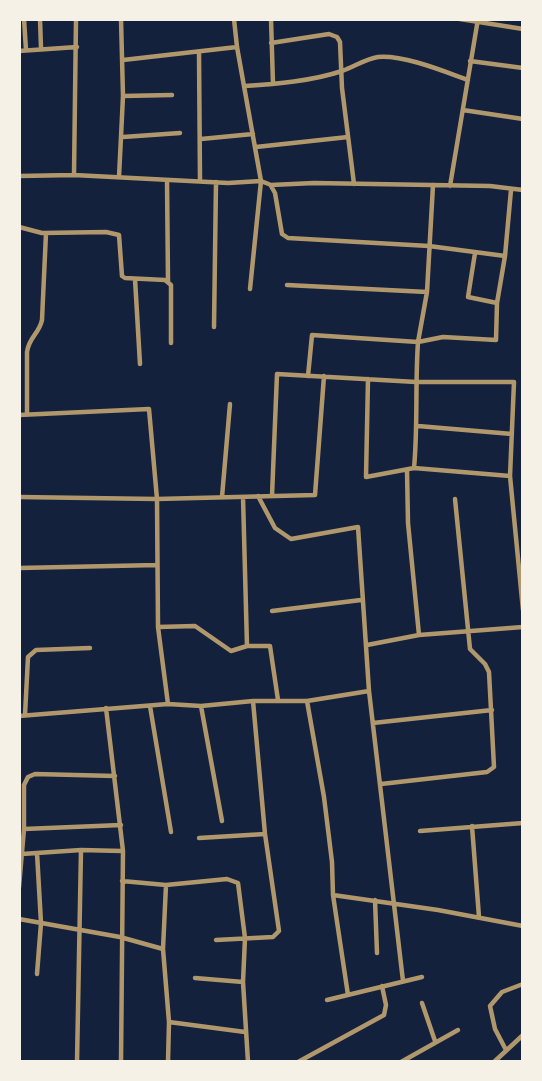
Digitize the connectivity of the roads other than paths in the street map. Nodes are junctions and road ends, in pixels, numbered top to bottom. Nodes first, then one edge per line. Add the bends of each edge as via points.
1 (24, 19) edge
2 (40, 19) edge
3 (76, 19) edge
4 (121, 19) edge
5 (234, 19) edge
6 (271, 19) edge
7 (460, 19) edge
8 (478, 20) edge
9 (523, 29) edge
10 (271, 43) junction
11 (78, 47) junction
12 (237, 47) junction
13 (41, 48) junction
14 (22, 51) edge
15 (199, 52) junction
16 (123, 60) junction
17 (470, 61) junction
18 (523, 68) edge
19 (342, 71) junction
20 (468, 80) junction
21 (274, 84) junction
22 (245, 86) junction
23 (172, 95) dead end
24 (123, 96) junction
25 (463, 110) junction
26 (523, 119) edge
27 (180, 133) dead end
28 (253, 134) junction
29 (123, 137) junction
30 (348, 137) junction
31 (201, 139) junction
32 (256, 147) junction
33 (74, 174) junction
34 (19, 176) edge
35 (119, 177) junction
36 (167, 180) junction
37 (200, 181) junction
38 (261, 181) junction
39 (216, 182) junction
40 (354, 184) junction
41 (433, 185) junction
42 (271, 186) junction
43 (450, 186) junction
44 (511, 190) junction
45 (523, 190) edge
46 (19, 227) edge
47 (46, 233) junction
48 (429, 246) junction
49 (475, 253) junction
50 (505, 256) junction
51 (135, 279) junction
52 (168, 281) junction
53 (287, 285) dead end
54 (250, 289) dead end
55 (427, 292) junction
56 (497, 303) junction
57 (214, 327) dead end
58 (418, 342) junction
59 (171, 343) dead end
60 (140, 364) dead end
61 (308, 376) junction
62 (324, 376) junction
63 (368, 379) junction
64 (416, 382) junction
65 (514, 382) junction
66 (523, 384) edge
67 (230, 404) dead end
68 (19, 415) edge
69 (27, 415) junction
70 (418, 426) junction
71 (512, 433) junction
72 (414, 468) junction
73 (407, 470) junction
74 (510, 476) junction
75 (258, 496) junction
76 (272, 496) junction
77 (19, 497) edge
78 (222, 497) junction
79 (243, 497) junction
80 (157, 499) junction
81 (455, 499) dead end
82 (157, 565) junction
83 (19, 568) edge
84 (361, 600) junction
85 (523, 610) edge
86 (272, 611) dead end
87 (158, 626) junction
88 (523, 626) edge
89 (467, 630) junction
90 (419, 635) junction
91 (368, 645) junction
92 (247, 646) junction
93 (90, 648) dead end
94 (369, 691) junction
95 (278, 700) junction
96 (253, 701) junction
97 (307, 701) junction
98 (168, 704) junction
99 (150, 706) junction
100 (201, 706) junction
101 (106, 708) junction
102 (492, 710) junction
103 (22, 716) edge
104 (373, 723) junction
105 (116, 776) junction
106 (381, 784) junction
107 (21, 785) edge
108 (222, 821) dead end
109 (523, 822) edge
110 (121, 825) junction
111 (472, 826) junction
112 (24, 830) junction
113 (420, 831) dead end
114 (171, 832) dead end
115 (265, 834) junction
116 (199, 838) dead end
117 (81, 850) junction
118 (123, 851) junction
119 (37, 853) junction
120 (22, 854) junction
121 (122, 881) junction
122 (166, 885) junction
123 (19, 887) edge
124 (333, 895) junction
125 (375, 900) junction
126 (394, 903) junction
127 (479, 917) junction
128 (19, 919) edge
129 (41, 923) junction
130 (523, 926) edge
131 (79, 931) junction
132 (120, 937) junction
133 (245, 938) junction
134 (216, 940) dead end
135 (163, 949) junction
136 (377, 953) dead end
137 (37, 974) dead end
138 (422, 977) dead end
139 (195, 978) dead end
140 (403, 981) junction
141 (243, 982) junction
142 (523, 984) edge
143 (382, 986) junction
144 (348, 995) junction
145 (327, 1000) dead end
146 (422, 1003) dead end
147 (169, 1021) junction
148 (458, 1030) dead end
149 (245, 1032) junction
150 (523, 1035) edge
151 (435, 1041) junction
152 (506, 1050) junction
153 (77, 1062) edge
154 (121, 1062) edge
155 (168, 1062) edge
156 (248, 1062) edge
157 (298, 1062) edge
158 (401, 1062) edge
159 (494, 1062) edge

1 - 14 street
2 - 13 street
3 - 11 street
4 - 16 street
5 - 12 street
6 - 10 street
7 - 8 street
8 - 9 street
8 - 17 street
10 - 19 street via 334,34 340,42
10 - 21 street
11 - 13 street
11 - 33 street
12 - 15 street
12 - 22 street
13 - 14 street
15 - 16 street
15 - 31 street
16 - 24 street
17 - 18 street
17 - 20 street
19 - 20 street via 378,57
19 - 21 street
19 - 30 street
20 - 25 street
21 - 22 street
22 - 28 street
23 - 24 street
24 - 29 street
25 - 26 street
25 - 43 street
27 - 29 street
28 - 31 street
28 - 32 street
29 - 35 street
30 - 32 street
30 - 40 street
31 - 37 street
32 - 38 street
33 - 34 street
33 - 35 street
35 - 36 street
36 - 37 street
36 - 52 street
37 - 39 street
38 - 39 street
38 - 42 street
38 - 54 street
39 - 57 street
40 - 41 street
40 - 42 street
41 - 43 street
41 - 48 street
42 - 48 street via 282,234 288,238
43 - 44 street
44 - 45 street
44 - 50 street
46 - 47 street
47 - 51 street via 114,233 121,241 122,276
47 - 69 street via 41,327 27,352
48 - 49 street
48 - 55 street
49 - 50 street
49 - 56 street via 468,297
50 - 56 street
51 - 52 street
51 - 60 street
52 - 59 street via 172,291
53 - 55 street
55 - 58 street
56 - 58 street via 496,340 443,337
58 - 61 street via 312,335
58 - 64 street
61 - 62 street
61 - 76 street via 277,374
62 - 63 street
62 - 76 street via 315,495
63 - 64 street
63 - 73 street via 366,477
64 - 65 street
64 - 70 street
65 - 66 street
65 - 71 street
67 - 78 street
68 - 69 street
69 - 80 street via 149,409
70 - 71 street
70 - 72 street
71 - 74 street
72 - 73 street
72 - 74 street
73 - 90 street
74 - 85 street
75 - 76 street
75 - 79 street
75 - 84 street via 275,528 291,540 358,527
77 - 80 street
78 - 79 street
78 - 80 street
79 - 92 street
80 - 82 street
81 - 89 street
82 - 83 street
82 - 87 street
84 - 86 street
84 - 91 street
87 - 92 street via 195,626 231,651
87 - 98 street
88 - 89 street
89 - 90 street
89 - 102 street via 470,649 489,673
90 - 91 street
91 - 94 street
92 - 95 street via 270,646
93 - 103 street via 31,653
94 - 97 street
94 - 104 street
95 - 96 street
95 - 97 street
96 - 100 street
96 - 115 street
97 - 124 street via 324,797
98 - 99 street
98 - 100 street
99 - 101 street
99 - 114 street
100 - 108 street
101 - 103 street
101 - 105 street
102 - 104 street
102 - 106 street via 494,768
104 - 106 street
105 - 107 street via 35,774
105 - 110 street
106 - 126 street
107 - 112 street
109 - 111 street
110 - 112 street
110 - 118 street
111 - 113 street
111 - 127 street
112 - 120 street
115 - 116 street
115 - 133 street via 278,931 273,937
117 - 118 street
117 - 119 street
117 - 131 street
118 - 121 street
119 - 120 street
119 - 129 street
120 - 123 street
121 - 122 street
121 - 132 street
122 - 133 street via 236,880
122 - 135 street
124 - 125 street
124 - 144 street
125 - 126 street
125 - 136 street
126 - 127 street
126 - 140 street
127 - 130 street
128 - 129 street
129 - 131 street
129 - 137 street
131 - 132 street
131 - 153 street
132 - 135 street
132 - 154 street
133 - 134 street
133 - 141 street
135 - 147 street
138 - 140 street
139 - 141 street
140 - 143 street
141 - 149 street
142 - 152 street via 502,992 490,1006
143 - 144 street
143 - 157 street via 384,1015
144 - 145 street
146 - 151 street
147 - 149 street
147 - 155 street
148 - 151 street
149 - 156 street
150 - 152 street
151 - 158 street
152 - 159 street

